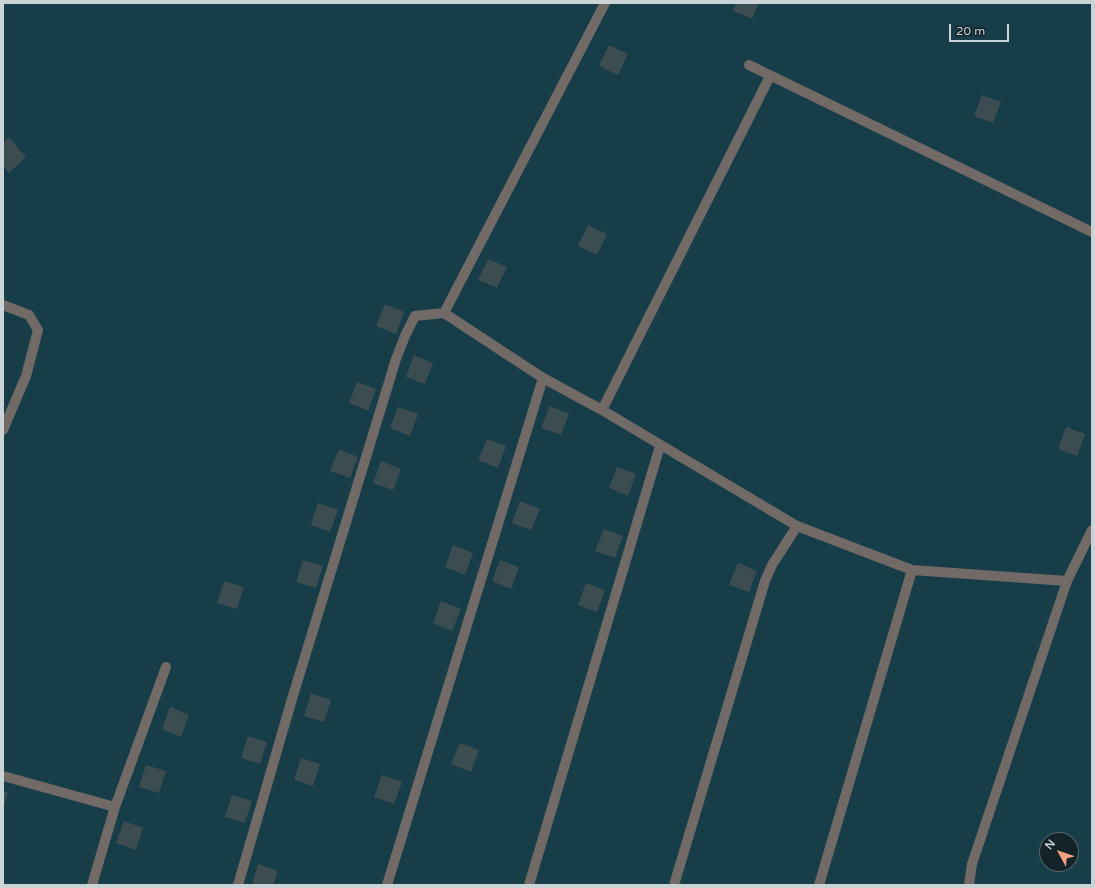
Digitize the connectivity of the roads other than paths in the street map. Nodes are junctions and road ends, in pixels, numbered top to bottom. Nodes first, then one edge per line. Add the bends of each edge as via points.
1 (605, 3) edge
2 (749, 65) dead end
3 (770, 76) junction
4 (1092, 232) edge
5 (3, 304) edge
6 (444, 313) junction
7 (543, 378) junction
8 (602, 410) junction
9 (3, 430) edge
10 (660, 446) junction
11 (796, 526) junction
12 (1092, 530) edge
13 (912, 570) junction
14 (1067, 581) junction
15 (166, 667) dead end
16 (3, 776) edge
17 (115, 807) junction
18 (92, 885) edge
19 (238, 885) edge
20 (387, 885) edge
21 (529, 885) edge
22 (674, 885) edge
23 (819, 885) edge
24 (969, 885) edge

1 - 6 street
2 - 3 street
3 - 4 street
3 - 8 street
5 - 9 street via 29,315 38,330 26,376
6 - 7 street
6 - 19 street via 415,316 396,359
7 - 8 street
7 - 20 street
8 - 10 street
10 - 11 street
10 - 21 street
11 - 13 street
11 - 22 street via 772,564 765,581
12 - 14 street
13 - 14 street
13 - 23 street
14 - 24 street via 972,864
15 - 17 street
16 - 17 street
17 - 18 street

